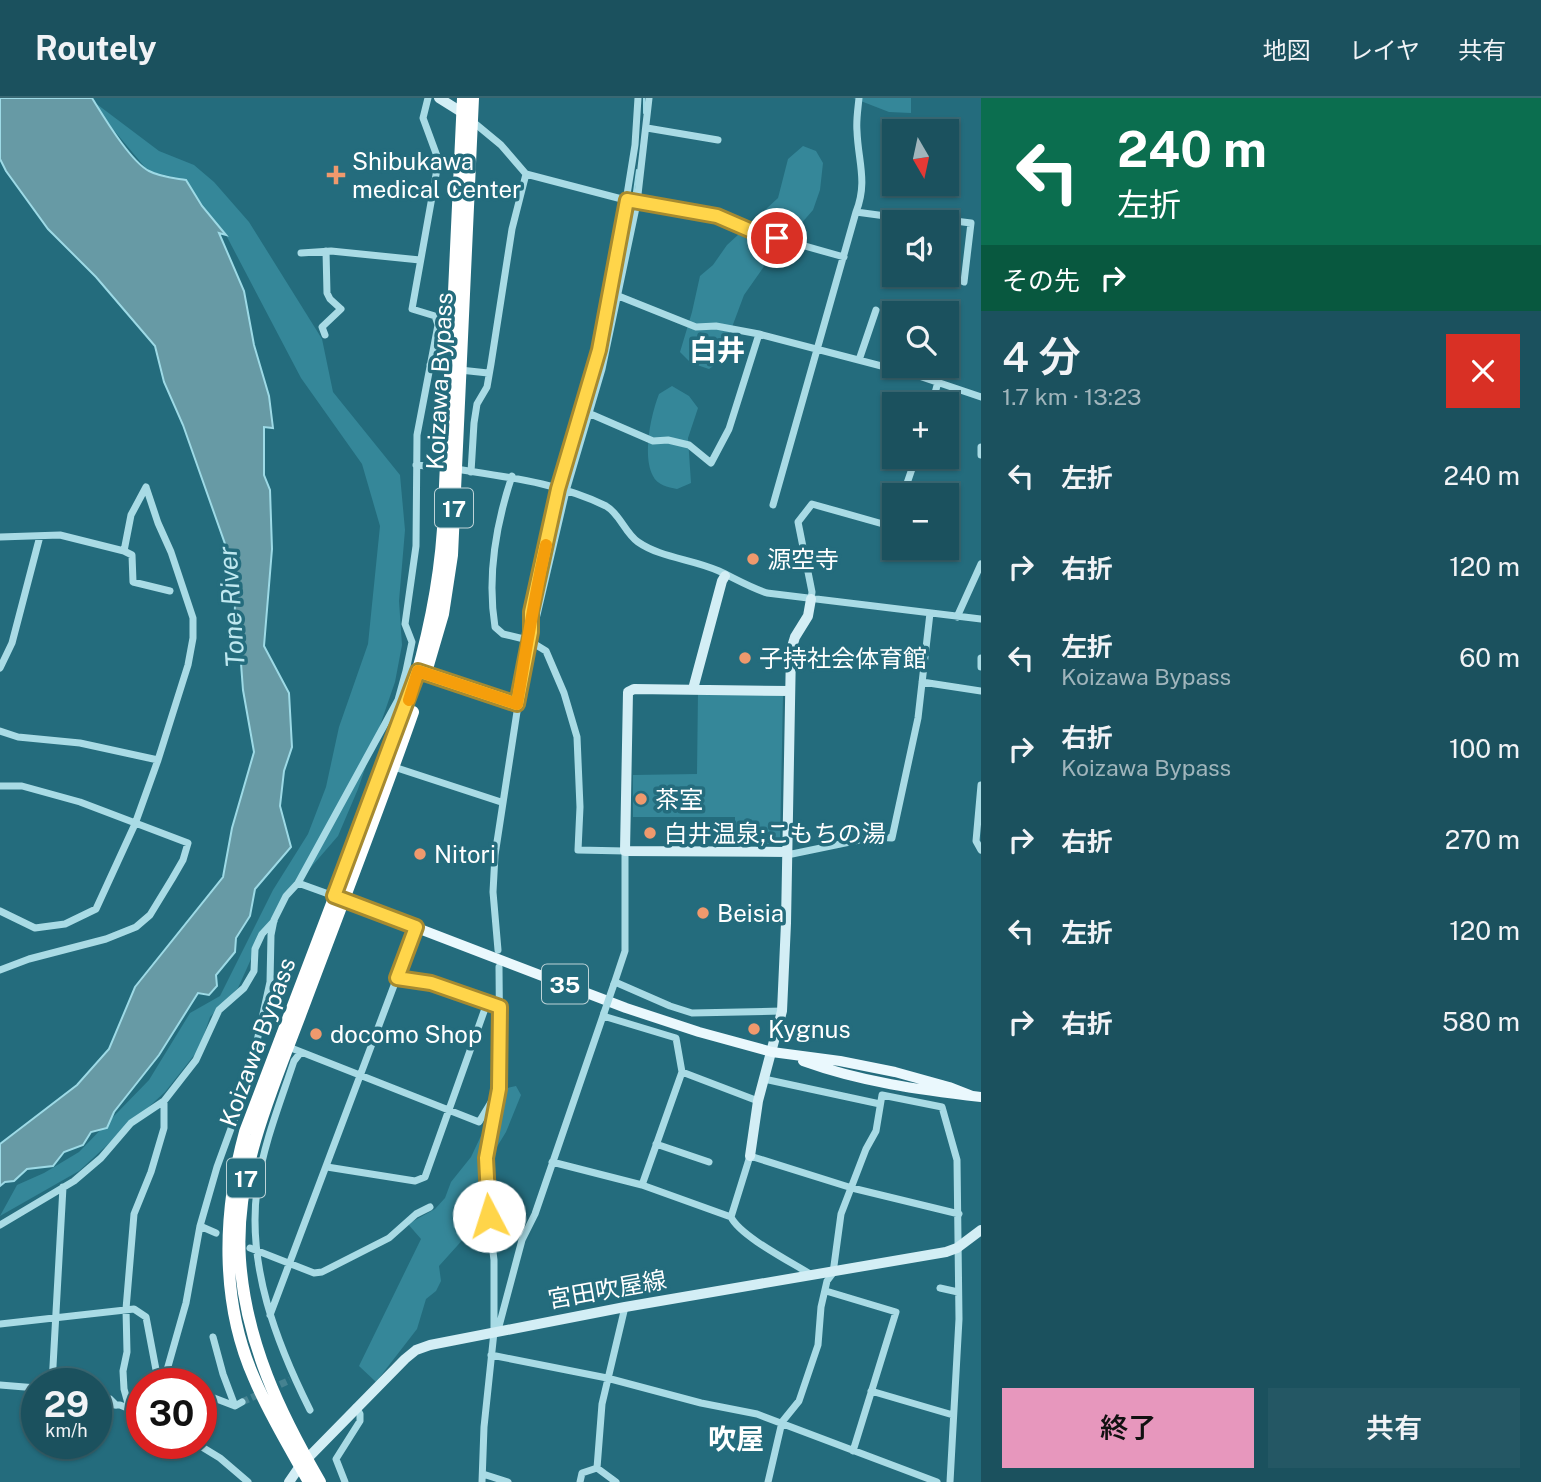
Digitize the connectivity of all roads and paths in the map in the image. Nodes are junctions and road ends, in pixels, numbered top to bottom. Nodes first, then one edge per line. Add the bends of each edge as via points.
1 (428, 98) edge
2 (439, 98) edge
3 (463, 98) edge
4 (473, 98) edge
5 (638, 98) edge
6 (649, 98) edge
7 (859, 98) edge
8 (467, 117) junction
9 (647, 128) junction
10 (718, 140) dead end
11 (526, 174) junction
12 (632, 202) junction
13 (856, 212) junction
14 (326, 251) junction
15 (301, 253) dead end
16 (844, 257) junction
17 (420, 260) junction
18 (964, 282) dead end
19 (614, 295) junction
20 (876, 310) dead end
21 (759, 334) junction
22 (325, 335) dead end
23 (819, 349) junction
24 (859, 360) junction
25 (430, 365) junction
26 (455, 369) junction
27 (488, 373) junction
28 (939, 382) junction
29 (936, 392) edge
30 (981, 397) edge
31 (585, 412) junction
32 (981, 447) edge
33 (981, 455) edge
34 (416, 465) junction
35 (451, 468) junction
36 (471, 472) junction
37 (512, 476) junction
38 (562, 490) junction
39 (773, 505) dead end
40 (882, 524) edge
41 (40, 536) junction
42 (0, 537) edge
43 (124, 551) junction
44 (981, 564) edge
45 (725, 576) junction
46 (170, 590) dead end
47 (811, 598) junction
48 (930, 613) junction
49 (957, 617) junction
50 (981, 619) edge
51 (529, 636) junction
52 (981, 659) edge
53 (981, 667) edge
54 (0, 668) edge
55 (422, 673) junction
56 (922, 681) junction
57 (693, 689) junction
58 (790, 691) junction
59 (981, 691) edge
60 (517, 704) junction
61 (0, 730) edge
62 (158, 760) junction
63 (394, 767) junction
64 (981, 785) edge
65 (0, 786) edge
66 (501, 802) junction
67 (135, 824) junction
68 (981, 850) edge
69 (625, 851) junction
70 (787, 852) junction
71 (298, 883) junction
72 (339, 898) junction
73 (0, 911) edge
74 (274, 920) junction
75 (416, 927) junction
76 (498, 950) dead end
77 (499, 967) dead end
78 (0, 970) edge
79 (397, 978) junction
80 (614, 983) junction
81 (487, 1003) junction
82 (500, 1007) junction
83 (782, 1011) junction
84 (604, 1015) junction
85 (289, 1047) junction
86 (772, 1052) junction
87 (682, 1072) junction
88 (361, 1074) junction
89 (764, 1079) junction
90 (499, 1089) junction
91 (976, 1097) edge
92 (164, 1101) junction
93 (758, 1101) junction
94 (880, 1104) junction
95 (450, 1109) junction
96 (656, 1144) junction
97 (750, 1156) junction
98 (552, 1162) junction
99 (709, 1163) dead end
100 (327, 1167) junction
101 (642, 1185) junction
102 (63, 1187) junction
103 (852, 1188) junction
104 (430, 1208) dead end
105 (958, 1214) junction
106 (731, 1217) junction
107 (0, 1225) edge
108 (200, 1226) junction
109 (981, 1230) edge
110 (216, 1233) dead end
111 (957, 1248) junction
112 (254, 1249) junction
113 (290, 1264) junction
114 (833, 1273) junction
115 (810, 1275) junction
116 (940, 1288) dead end
117 (827, 1291) junction
118 (958, 1292) junction
119 (625, 1307) junction
120 (126, 1309) junction
121 (270, 1315) junction
122 (56, 1318) junction
123 (0, 1324) edge
124 (496, 1331) junction
125 (214, 1337) dead end
126 (491, 1355) junction
127 (53, 1368) edge
128 (154, 1368) edge
129 (168, 1368) edge
130 (607, 1378) junction
131 (0, 1385) edge
132 (21, 1387) edge
133 (871, 1391) junction
134 (126, 1398) edge
135 (217, 1398) edge
136 (112, 1401) edge
137 (112, 1405) edge
138 (116, 1405) junction
139 (126, 1407) edge
140 (356, 1407) junction
141 (310, 1409) dead end
142 (953, 1415) junction
143 (782, 1422) junction
144 (853, 1451) junction
145 (217, 1456) edge
146 (303, 1463) junction
147 (597, 1468) junction
148 (482, 1478) edge
149 (248, 1482) edge
150 (289, 1482) edge
151 (309, 1482) edge
152 (320, 1482) edge
153 (345, 1482) edge
154 (508, 1482) edge
155 (580, 1482) edge
156 (616, 1482) edge
157 (768, 1482) edge
158 (937, 1482) edge
159 (950, 1482) edge

1 - 17 street via 423,118 437,169
2 - 8 street
3 - 8 highway, Koizawa Bypass / 17
4 - 8 highway, Koizawa Bypass / 17
5 - 12 street
6 - 9 street
7 - 13 street via 857,132 863,184
8 - 11 street
8 - 26 highway, Koizawa Bypass / 17
9 - 10 street
9 - 12 street
11 - 12 street
11 - 27 street
12 - 16 street via 717,216 754,232
12 - 19 street
13 - 16 street
13 - 18 street via 971,223
14 - 15 street
14 - 17 street
14 - 22 street via 327,293 341,309 322,327
16 - 23 street
17 - 25 street via 412,309 438,320
19 - 21 street via 696,327
19 - 31 street
20 - 24 street
21 - 23 street
21 - 31 street via 729,429 711,463 689,445 653,441
23 - 24 street
23 - 39 street
24 - 28 street
25 - 26 street
25 - 34 street
26 - 27 street
26 - 35 highway, Koizawa Bypass / 17
27 - 36 street via 477,404
28 - 29 street
28 - 30 street
31 - 38 street
32 - 33 street
34 - 35 street
34 - 71 street via 416,546 405,624 412,642 398,700
35 - 36 street
35 - 55 highway, Koizawa Bypass / 17
36 - 37 street
37 - 38 street
37 - 51 street via 497,529 494,619 499,631
38 - 45 street via 608,507 638,542
38 - 51 street via 545,584
40 - 47 street via 812,503 798,522
41 - 42 street
41 - 43 street via 71,537
41 - 54 street via 12,643
43 - 46 street via 132,555 133,582
43 - 62 street via 131,515 146,487 193,618 187,665
44 - 49 street
45 - 47 street via 767,593
45 - 57 street
47 - 48 street
47 - 58 street via 808,616 791,650
48 - 49 street
48 - 56 street
49 - 50 street
51 - 60 street
51 - 69 street via 546,651 577,737 578,850
52 - 53 street
55 - 60 street
55 - 63 highway, Koizawa Bypass / 17
55 - 72 highway, Koizawa Bypass / 17
56 - 59 street
56 - 70 street via 891,838
57 - 58 street
57 - 69 street via 628,692
58 - 70 street
60 - 66 street
61 - 62 street via 18,737 80,743
62 - 67 street
63 - 66 street
63 - 72 highway, Koizawa Bypass / 17
64 - 68 street via 975,841
65 - 67 street via 22,786 80,802
66 - 76 street via 493,892
67 - 73 street via 96,909 65,924 35,928
67 - 78 street via 188,843 183,860 144,922 106,939
69 - 70 street
69 - 80 street via 625,951
70 - 83 street
71 - 72 street
71 - 74 street via 286,895
72 - 75 main road, 35
72 - 85 highway, Koizawa Bypass / 17
74 - 92 street via 255,949 254,971 244,988 219,1010 196,1060
74 - 108 street via 270,982 248,1082
75 - 79 street
75 - 86 main road, 35 via 626,1008
77 - 82 street
79 - 81 street via 431,983
79 - 88 street
80 - 83 street via 692,1013
80 - 84 street, bridge
81 - 82 street
81 - 95 street
82 - 90 street
83 - 86 street
84 - 87 street via 676,1038
84 - 98 street
85 - 88 street
85 - 112 street via 294,1061 265,1146
85 - 146 highway, Koizawa Bypass / 17 via 245,1132 238,1157 231,1206 229,1284 237,1330 253,1378
86 - 89 street
86 - 91 main road, 35 via 895,1072
87 - 93 street
87 - 96 street
88 - 95 street
88 - 100 street
89 - 93 street
89 - 94 street
90 - 95 street via 479,1122
90 - 124 street via 486,1158
92 - 102 street via 131,1124 101,1158
92 - 120 street via 163,1128 134,1214
93 - 97 street
94 - 103 street via 876,1131
94 - 105 street via 882,1095 942,1107 957,1160
95 - 100 street via 425,1177 415,1181
96 - 99 street
96 - 101 street
97 - 103 street
97 - 106 street
98 - 101 street
98 - 124 street via 522,1240
100 - 113 street
101 - 106 street
102 - 107 street
102 - 122 street
103 - 105 street
103 - 114 street via 841,1214
104 - 113 street via 389,1238 322,1272
105 - 111 street
106 - 115 street via 755,1240
108 - 110 street
108 - 129 street
109 - 111 street, 宮田吹屋線
111 - 114 street, 宮田吹屋線
111 - 118 street
112 - 113 street
112 - 121 street
113 - 121 street
114 - 115 street, 宮田吹屋線
114 - 117 street
115 - 119 street, 宮田吹屋線
116 - 118 street
117 - 133 street via 896,1312
117 - 143 street via 818,1345 799,1401
118 - 142 street
119 - 124 street, 宮田吹屋線
119 - 130 street
120 - 122 street
120 - 128 street via 146,1317
120 - 134 street
121 - 141 street via 293,1380
122 - 123 street
122 - 127 street
124 - 126 street
124 - 140 street, 宮田吹屋線 via 416,1350
125 - 135 street via 223,1374 239,1404
126 - 130 street
126 - 148 street
130 - 143 street
130 - 147 street
131 - 132 street
133 - 142 street
133 - 144 street
136 - 138 street
137 - 138 street
138 - 139 street
140 - 146 street, 宮田吹屋線
140 - 153 street via 360,1420 336,1459
142 - 159 street
143 - 144 street
143 - 157 street
144 - 158 street
145 - 149 street
146 - 150 street, 宮田吹屋線
146 - 151 highway, Koizawa Bypass / 17
146 - 152 highway, Koizawa Bypass / 17
147 - 155 street via 582,1473
147 - 156 street
148 - 154 street

